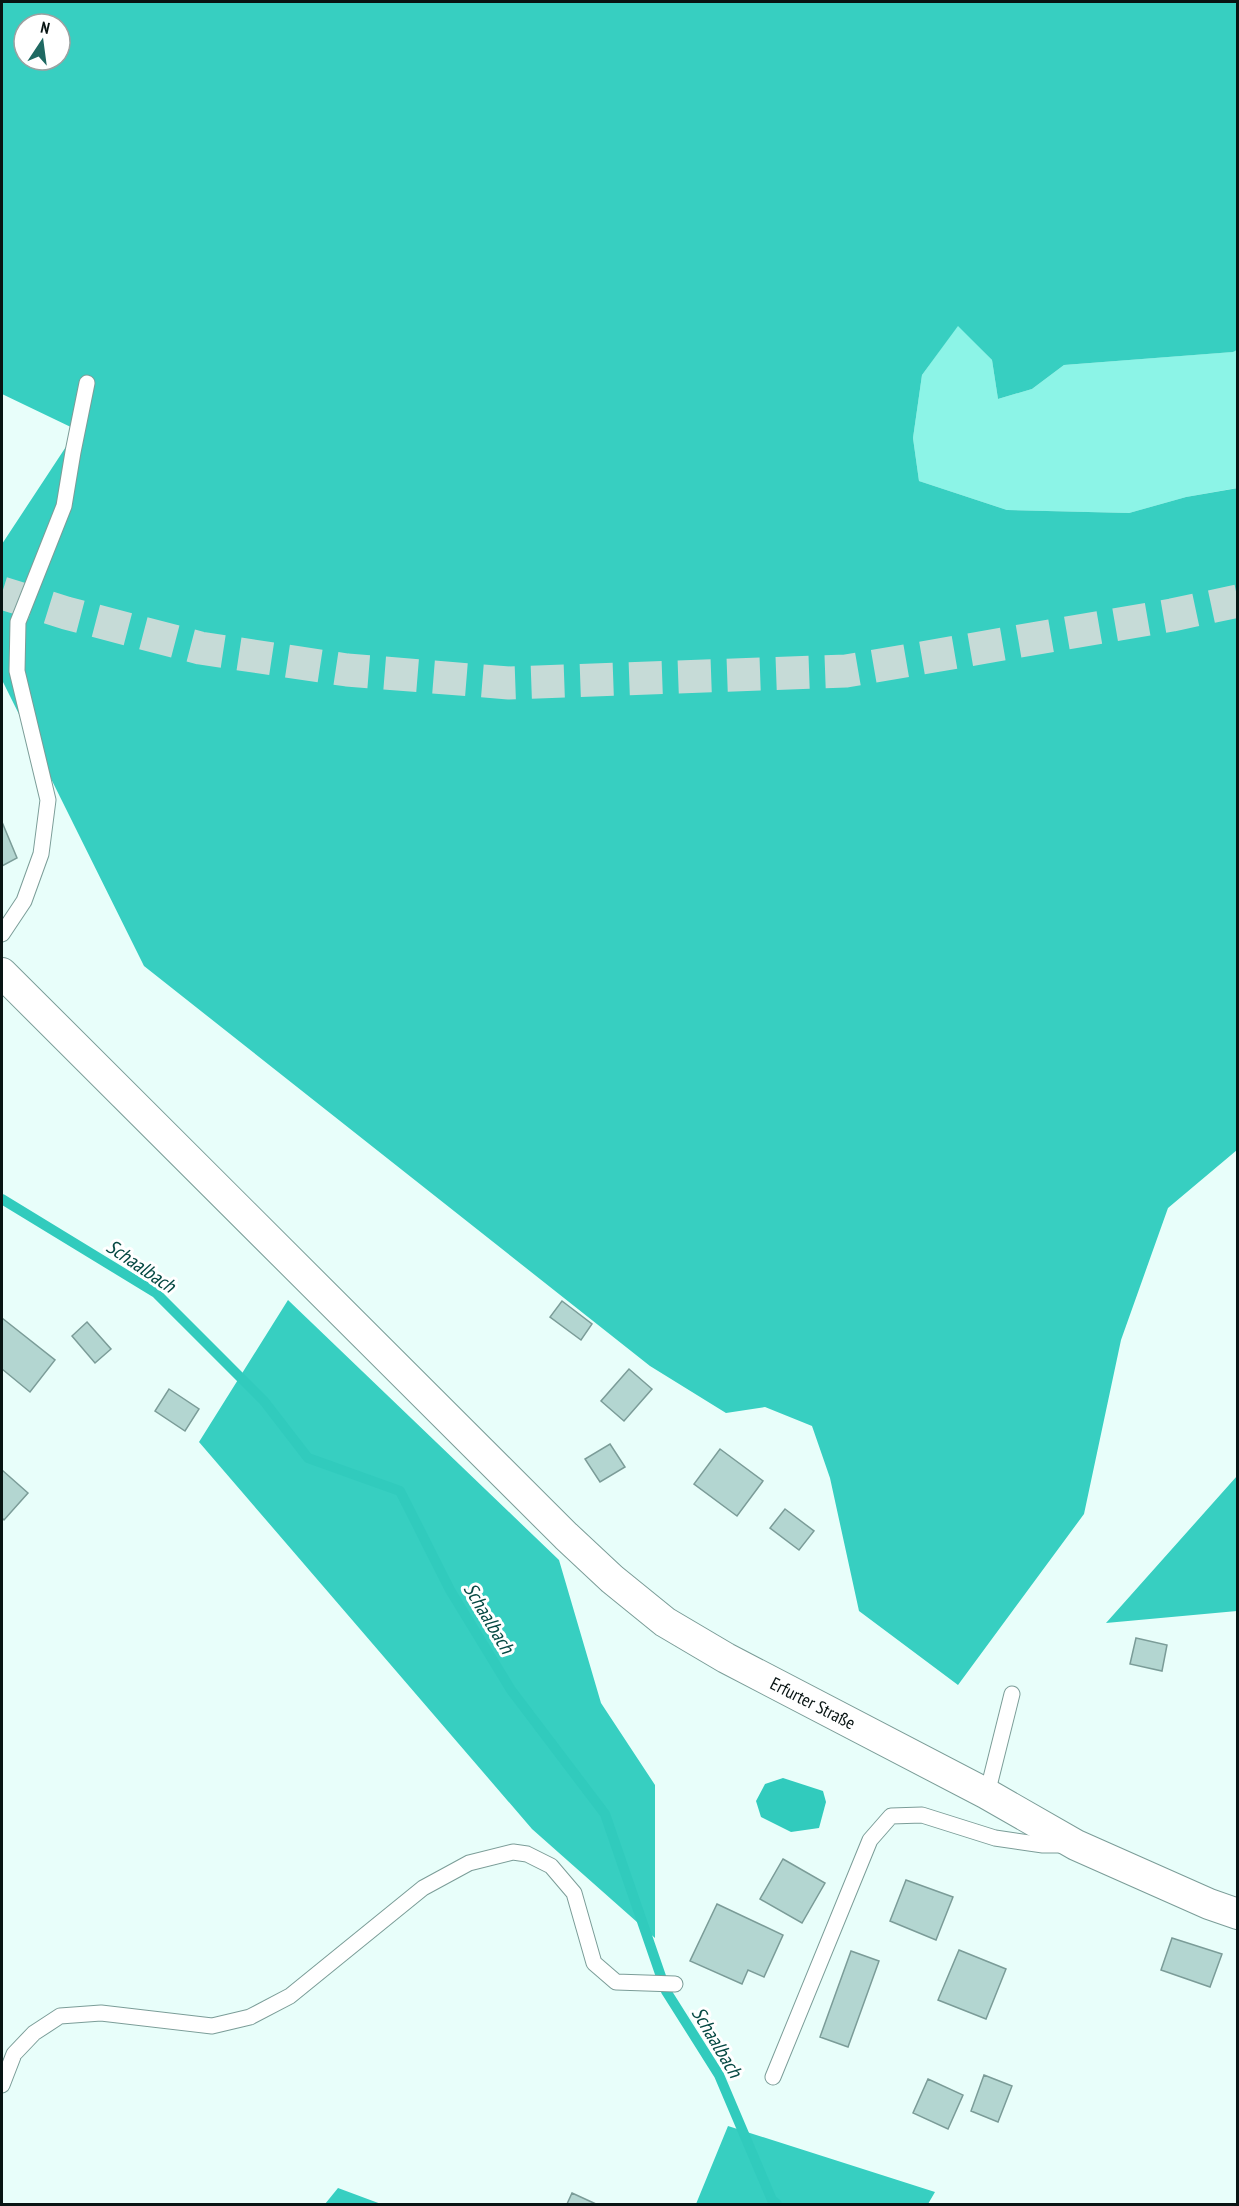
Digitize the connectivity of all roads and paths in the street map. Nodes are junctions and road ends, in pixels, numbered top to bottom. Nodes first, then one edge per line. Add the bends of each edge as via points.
1 (87, 383) dead end
2 (2, 934) edge
3 (2, 973) edge
4 (1012, 1694) dead end
5 (987, 1794) junction
6 (1076, 1845) junction
7 (1238, 1914) edge
8 (675, 1984) dead end
9 (772, 2077) dead end
10 (2, 2085) edge

1 - 2 lane via 64,506 18,622 17,671 48,800 41,854 24,901
3 - 5 street, Erfurter Straße via 612,1579 664,1622 726,1658
4 - 5 lane
5 - 6 street, Erfurter Straße
6 - 7 street, Erfurter Straße
6 - 9 lane, Erfurter Straße via 995,1838 922,1815 891,1816 870,1840
8 - 10 lane via 616,1983 594,1963 574,1893 551,1866 513,1852 469,1863 423,1888 290,1996 250,2017 212,2026 101,2013 60,2016 34,2033 14,2054

